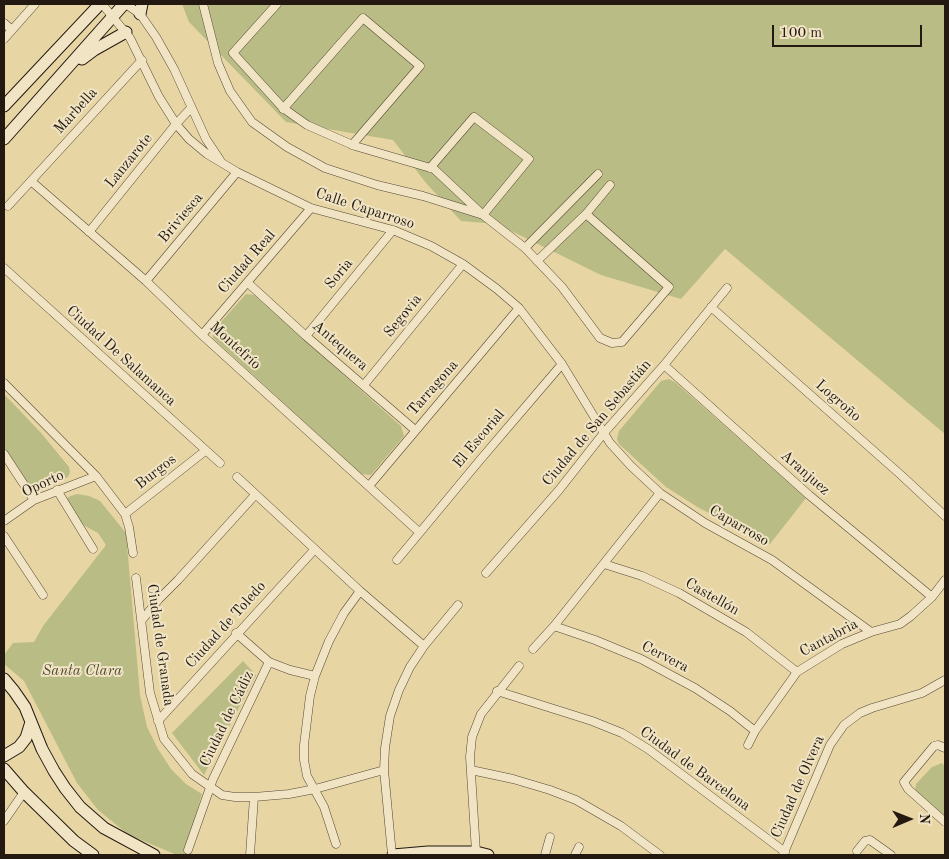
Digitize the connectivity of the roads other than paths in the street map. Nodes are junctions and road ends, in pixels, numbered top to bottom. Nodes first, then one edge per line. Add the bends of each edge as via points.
1 (35, 4) edge
2 (101, 4) edge
3 (125, 4) edge
4 (203, 4) edge
5 (277, 4) edge
6 (141, 9) edge
7 (113, 17) junction
8 (4, 23) edge
9 (12, 30) junction
10 (124, 30) junction
11 (4, 39) edge
12 (142, 60) junction
13 (59, 77) junction
14 (4, 106) edge
15 (191, 108) junction
16 (284, 109) junction
17 (176, 124) junction
18 (4, 138) edge
19 (352, 144) junction
20 (221, 161) junction
21 (430, 168) junction
22 (237, 172) junction
23 (598, 174) dead end
24 (31, 181) junction
25 (610, 185) dead end
26 (8, 206) dead end
27 (312, 208) junction
28 (586, 214) junction
29 (483, 215) junction
30 (393, 230) junction
31 (89, 232) junction
32 (525, 248) junction
33 (537, 261) junction
34 (463, 264) junction
35 (4, 268) edge
36 (146, 281) junction
37 (248, 282) junction
38 (727, 288) dead end
39 (519, 308) junction
40 (711, 308) junction
41 (202, 335) junction
42 (306, 336) junction
43 (562, 364) junction
44 (664, 365) junction
45 (4, 383) edge
46 (364, 385) junction
47 (415, 430) junction
48 (603, 434) junction
49 (205, 451) junction
50 (4, 454) edge
51 (220, 463) dead end
52 (96, 476) junction
53 (237, 477) dead end
54 (369, 486) junction
55 (56, 490) junction
56 (660, 493) junction
57 (255, 495) junction
58 (34, 500) junction
59 (124, 514) junction
60 (945, 516) edge
61 (4, 521) edge
62 (418, 532) junction
63 (4, 536) edge
64 (93, 549) dead end
65 (315, 549) junction
66 (133, 553) dead end
67 (397, 560) dead end
68 (604, 564) junction
69 (486, 573) dead end
70 (136, 578) dead end
71 (945, 580) edge
72 (360, 591) junction
73 (43, 594) dead end
74 (932, 598) junction
75 (458, 604) dead end
76 (142, 620) junction
77 (554, 626) junction
78 (871, 632) junction
79 (236, 633) junction
80 (424, 646) junction
81 (533, 649) dead end
82 (269, 662) junction
83 (519, 666) dead end
84 (797, 672) junction
85 (315, 676) junction
86 (4, 679) edge
87 (945, 680) edge
88 (497, 691) junction
89 (31, 722) junction
90 (158, 722) junction
91 (755, 730) junction
92 (748, 745) dead end
93 (945, 748) edge
94 (4, 756) edge
95 (4, 769) edge
96 (384, 770) junction
97 (471, 770) junction
98 (210, 788) junction
99 (315, 789) junction
100 (24, 792) junction
101 (254, 797) junction
102 (4, 821) edge
103 (945, 822) edge
104 (550, 837) dead end
105 (336, 844) dead end
106 (188, 850) dead end
107 (857, 851) dead end
108 (476, 852) junction
109 (784, 854) edge
110 (93, 855) edge
111 (154, 855) edge
112 (250, 855) edge
113 (393, 855) edge
114 (488, 855) edge
115 (545, 855) edge
116 (660, 855) edge
117 (891, 855) edge

1 - 9 street
2 - 7 street, Calle Caparroso
2 - 14 main road
3 - 6 street, Calle Caparroso
3 - 7 main road
4 - 29 street via 218,63 230,91 252,122 287,148 325,168
5 - 16 street via 233,53
6 - 15 street, Calle Caparroso
7 - 10 street, Calle Caparroso
7 - 13 main road
8 - 9 street
9 - 11 street
10 - 12 street, Calle Caparroso
10 - 13 main road
12 - 17 street, Calle Caparroso via 158,97
12 - 24 street, Marbella
13 - 18 main road
15 - 17 street, Lanzarote
15 - 20 street, Calle Caparroso
16 - 19 street via 307,125
16 - 19 street via 363,18 420,66
17 - 20 street, Calle Caparroso via 189,139
17 - 31 street, Lanzarote
19 - 21 street
20 - 22 street, Calle Caparroso
21 - 29 street via 448,180
21 - 29 street via 474,117 529,159
22 - 27 street, Calle Caparroso
22 - 36 street, Briviesca
23 - 32 street
24 - 26 street, Marbella
24 - 31 street, Montefrío
25 - 28 street
27 - 30 street, Calle Caparroso
27 - 37 street, Ciudad Real
28 - 33 street
28 - 33 street via 669,287 622,342 612,343 600,338 562,287
29 - 32 street
30 - 34 street, Calle Caparroso
30 - 42 street, Soria
31 - 36 street, Montefrío
32 - 33 street
34 - 39 street, Calle Caparroso
34 - 46 street, Segovia
35 - 49 street, Ciudad De Salamanca
36 - 41 street, Montefrío
37 - 41 street, Ciudad Real
37 - 42 street, Antequera
38 - 40 street, Ciudad de San Sebastián
39 - 43 street, Calle Caparroso
39 - 47 street, Tarragona
40 - 44 street, Ciudad de San Sebastián
40 - 60 street, Logroño
41 - 54 street, Montefrío
42 - 46 street, Antequera
43 - 48 street, Calle Caparroso
43 - 62 street, El Escorial
44 - 48 street, Ciudad de San Sebastián
44 - 74 street, Aranjuez via 809,495
45 - 52 street
46 - 47 street, Antequera
47 - 54 street, Tarragona
48 - 56 street, Caparroso
48 - 69 street, Ciudad de San Sebastián
49 - 51 street, Ciudad De Salamanca
49 - 59 street, Burgos
50 - 58 street
52 - 55 street, Oporto
52 - 59 street
53 - 57 street
54 - 62 street, Montefrío
55 - 58 street, Oporto
55 - 64 street
56 - 68 street
56 - 78 street, Caparroso via 772,560
57 - 65 street
57 - 76 street
58 - 61 street, Oporto
59 - 66 street
62 - 67 street, El Escorial
63 - 73 street
65 - 72 street
65 - 79 street, Ciudad de Toledo
68 - 77 street
68 - 84 street, Castellón via 642,576 679,593 746,632
70 - 76 street, Ciudad de Granada
71 - 74 street, Cantabria
72 - 80 street
72 - 85 street via 329,641
74 - 78 street, Cantabria via 900,624
75 - 80 street
76 - 90 street, Ciudad de Granada via 150,693
77 - 81 street
77 - 91 street, Cervera via 648,662 695,688
78 - 84 street, Cantabria via 824,654
79 - 82 street, Ciudad de Cádiz
79 - 90 street, Ciudad de Toledo
80 - 96 street via 399,690 390,716
82 - 85 street, Ciudad de Cádiz
82 - 98 street, Ciudad de Cádiz
83 - 88 street
84 - 91 street, Cantabria
85 - 99 street via 304,760 307,776
86 - 89 main road via 20,699
87 - 109 street, Ciudad de Olvera via 922,693 872,708 844,725 830,745
88 - 97 street via 474,729
88 - 109 street, Ciudad de Barcelona via 622,733 648,748
89 - 94 main road via 19,747
89 - 111 main road via 54,771 80,807 104,828
90 - 98 street, Ciudad de Granada via 164,739 176,756
91 - 92 street, Cantabria
93 - 103 street via 934,746 904,782
95 - 100 main road
96 - 99 street, Ciudad de Granada
96 - 113 street
97 - 108 street
97 - 116 street via 513,779 576,800 621,826
98 - 101 street, Ciudad de Granada via 235,797
98 - 106 street, Ciudad de Cádiz
99 - 101 street, Ciudad de Granada
99 - 105 street
100 - 102 street
100 - 110 main road
101 - 112 street
104 - 115 street
107 - 117 street via 870,840
108 - 113 main road
108 - 114 main road

